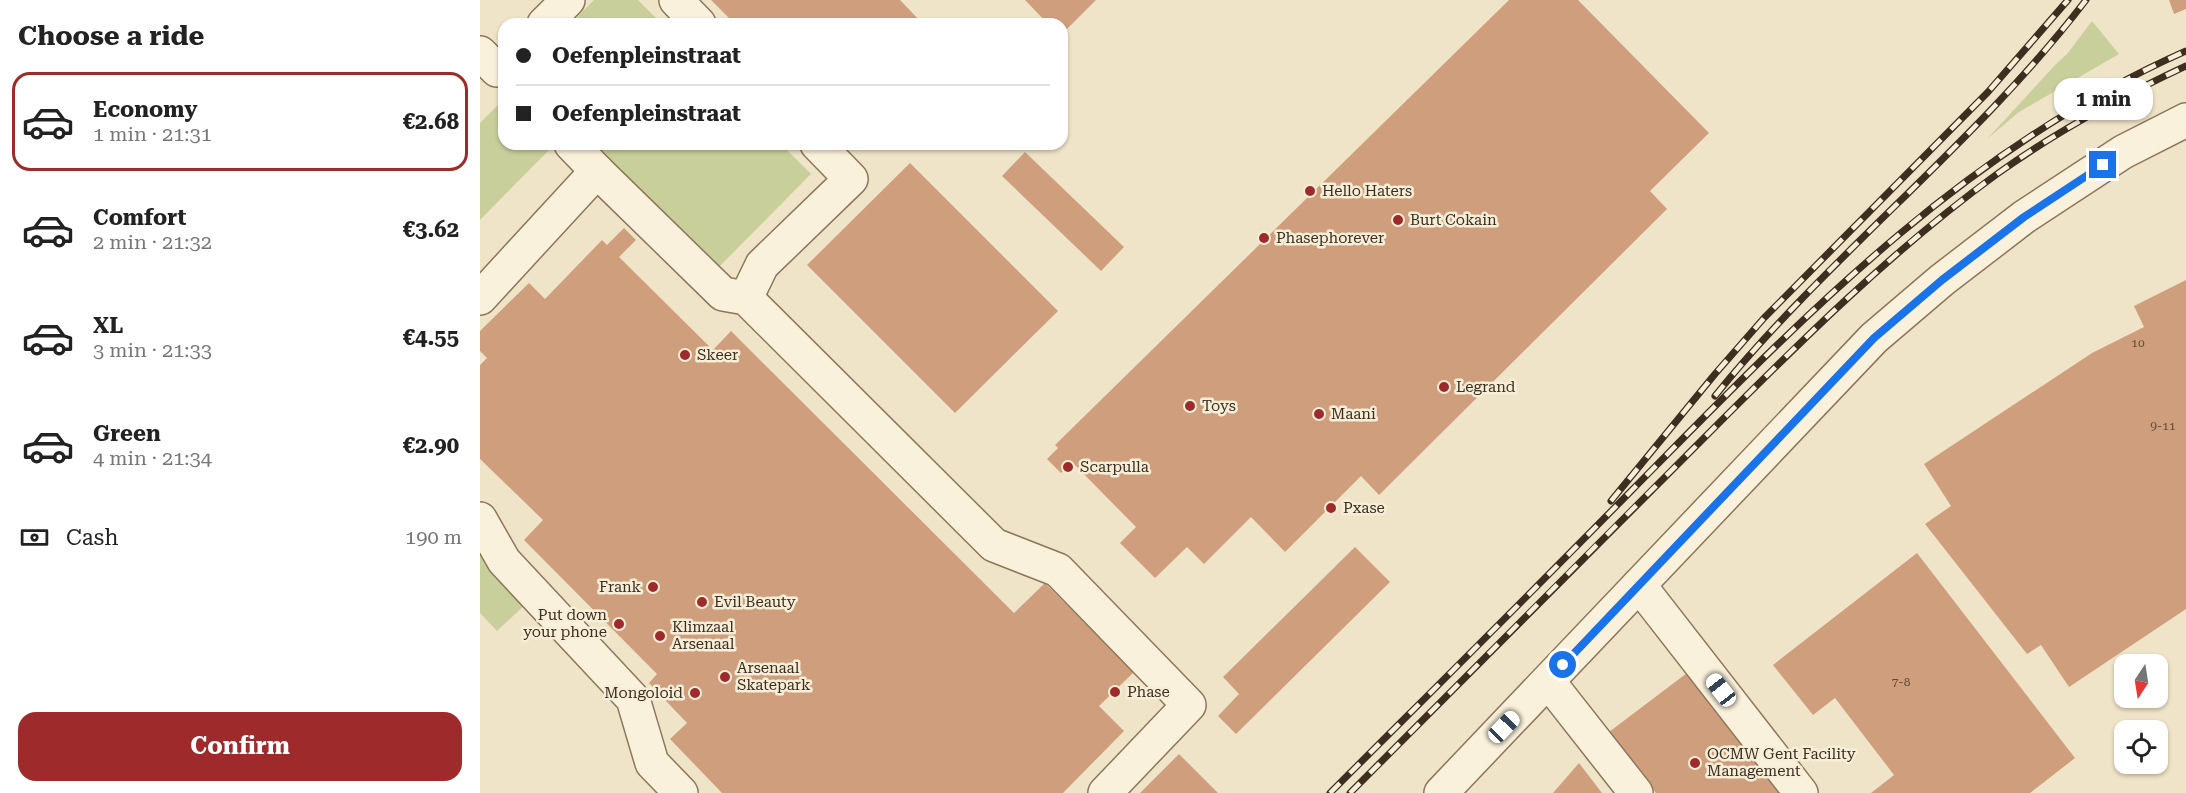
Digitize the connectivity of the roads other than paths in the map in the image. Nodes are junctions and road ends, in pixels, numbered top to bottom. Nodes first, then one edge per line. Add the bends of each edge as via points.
1 (568, 0) edge
2 (676, 0) edge
3 (550, 18) edge
4 (693, 18) edge
5 (2186, 120) edge
6 (577, 150) edge
7 (823, 150) edge
8 (597, 171) junction
9 (480, 298) edge
10 (746, 298) junction
11 (480, 519) edge
12 (1639, 585) junction
13 (1542, 687) junction
14 (681, 793) edge
15 (1105, 793) edge
16 (1441, 793) edge
17 (1613, 793) edge
18 (1636, 793) edge
19 (1802, 793) edge

1 - 3 street
2 - 4 street
5 - 12 street via 2123,152 2024,217 1933,287 1874,338
6 - 8 street
7 - 10 street via 851,179 762,265
8 - 9 street
8 - 10 street via 723,294
10 - 15 street via 994,545 1058,570 1189,705
11 - 14 street via 504,561 633,699 652,764
12 - 13 street
12 - 19 street
13 - 16 street
13 - 17 street
13 - 18 street

